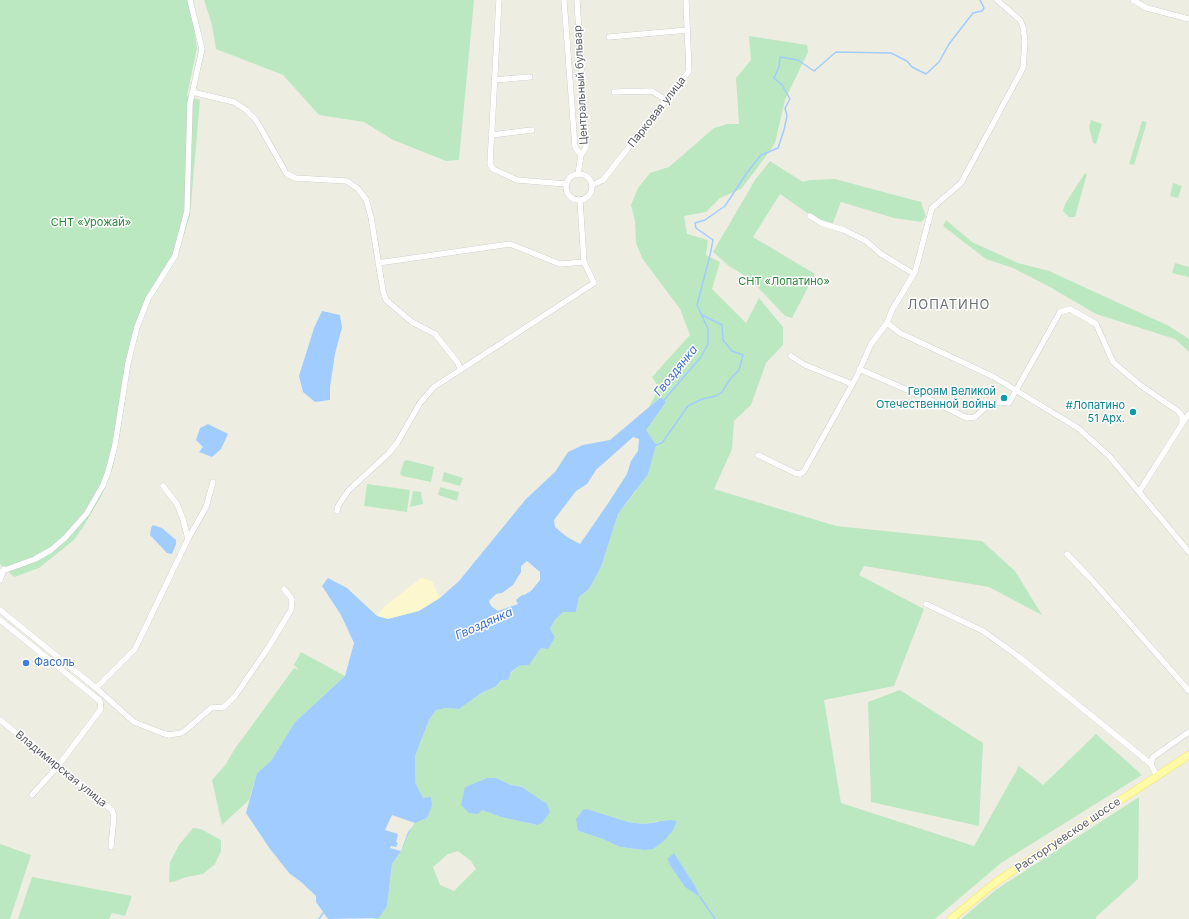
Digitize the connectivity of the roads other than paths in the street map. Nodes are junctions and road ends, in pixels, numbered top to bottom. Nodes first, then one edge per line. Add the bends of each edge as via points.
1 (190, 0) edge
2 (499, 0) edge
3 (564, 0) edge
4 (577, 0) edge
5 (686, 0) edge
6 (997, 0) edge
7 (1133, 0) edge
8 (1189, 19) edge
9 (688, 30) junction
10 (609, 37) dead end
11 (530, 77) dead end
12 (494, 80) junction
13 (192, 92) junction
14 (614, 92) dead end
15 (666, 100) junction
16 (532, 130) dead end
17 (491, 135) junction
18 (581, 155) junction
19 (578, 174) junction
20 (566, 184) junction
21 (592, 185) junction
22 (580, 200) junction
23 (810, 216) dead end
24 (584, 262) junction
25 (378, 263) junction
26 (914, 274) junction
27 (887, 323) junction
28 (790, 356) dead end
29 (460, 370) junction
30 (859, 370) junction
31 (852, 384) junction
32 (1017, 390) junction
33 (1189, 414) edge
34 (1182, 424) junction
35 (758, 455) dead end
36 (213, 482) dead end
37 (163, 486) dead end
38 (1139, 492) junction
39 (337, 511) dead end
40 (188, 539) junction
41 (1189, 552) edge
42 (1067, 554) dead end
43 (2, 570) edge
44 (0, 580) edge
45 (284, 589) dead end
46 (926, 604) dead end
47 (0, 610) edge
48 (0, 620) edge
49 (96, 688) junction
50 (1189, 691) edge
51 (0, 720) edge
52 (1189, 732) edge
53 (1189, 755) edge
54 (1151, 764) junction
55 (58, 766) junction
56 (1157, 777) junction
57 (32, 795) dead end
58 (111, 847) dead end
59 (951, 919) edge

1 - 13 street via 202,48
2 - 12 street
3 - 18 street, Центральный бульвар via 575,147
4 - 18 street, Центральный бульвар via 586,146
5 - 9 street, Парковая улица
6 - 26 street via 1020,20 1023,27 1023,68 961,183 932,208
7 - 8 street via 1147,8
9 - 10 street
9 - 15 street, Парковая улица via 690,71
11 - 12 street
12 - 17 street
13 - 25 street via 234,102 246,110 256,120 286,173 295,178 347,181 358,189 366,199 371,217
13 - 43 street via 184,229 175,256 148,299 137,327 128,363 115,445 103,485 87,513 66,538 35,559
14 - 15 street via 652,91
15 - 21 street, Парковая улица via 603,180
16 - 17 street
17 - 20 street via 490,164 493,169 517,180
18 - 19 street
19 - 20 street via 571,177
19 - 21 street via 588,178
20 - 22 street via 568,195 572,199
21 - 22 street via 587,198
22 - 24 street
23 - 26 street via 866,241 881,254
24 - 25 street via 560,264 510,244
24 - 29 street via 594,283
25 - 29 street via 386,300 412,322 435,334 458,363
26 - 27 street
27 - 30 street via 871,344
27 - 32 street via 900,333 994,376
28 - 31 street via 805,365
29 - 39 street via 428,393 390,453 348,491
30 - 31 street
30 - 32 street via 967,418 975,417 989,404 1009,404
31 - 35 street via 804,471 800,474
32 - 34 street via 1060,312 1070,310 1096,324 1113,362 1140,385 1178,411 1182,416
32 - 38 street via 1090,437
33 - 34 street
34 - 38 street
36 - 40 street via 206,507
37 - 40 street via 176,504
38 - 41 street
40 - 49 street via 135,649
42 - 50 street
43 - 44 street
45 - 49 street via 292,599 290,610 235,696 224,707 210,708 181,733 169,735 134,722
46 - 54 street via 983,631
47 - 49 street
48 - 55 street via 100,701 101,709
51 - 55 street, Владимирская улица
52 - 54 street via 1153,757
53 - 56 main road, Расторгуевское шоссе
54 - 56 street
55 - 57 street
55 - 58 street, Владимирская улица via 112,810 114,816
56 - 59 main road, Расторгуевское шоссе via 996,882

